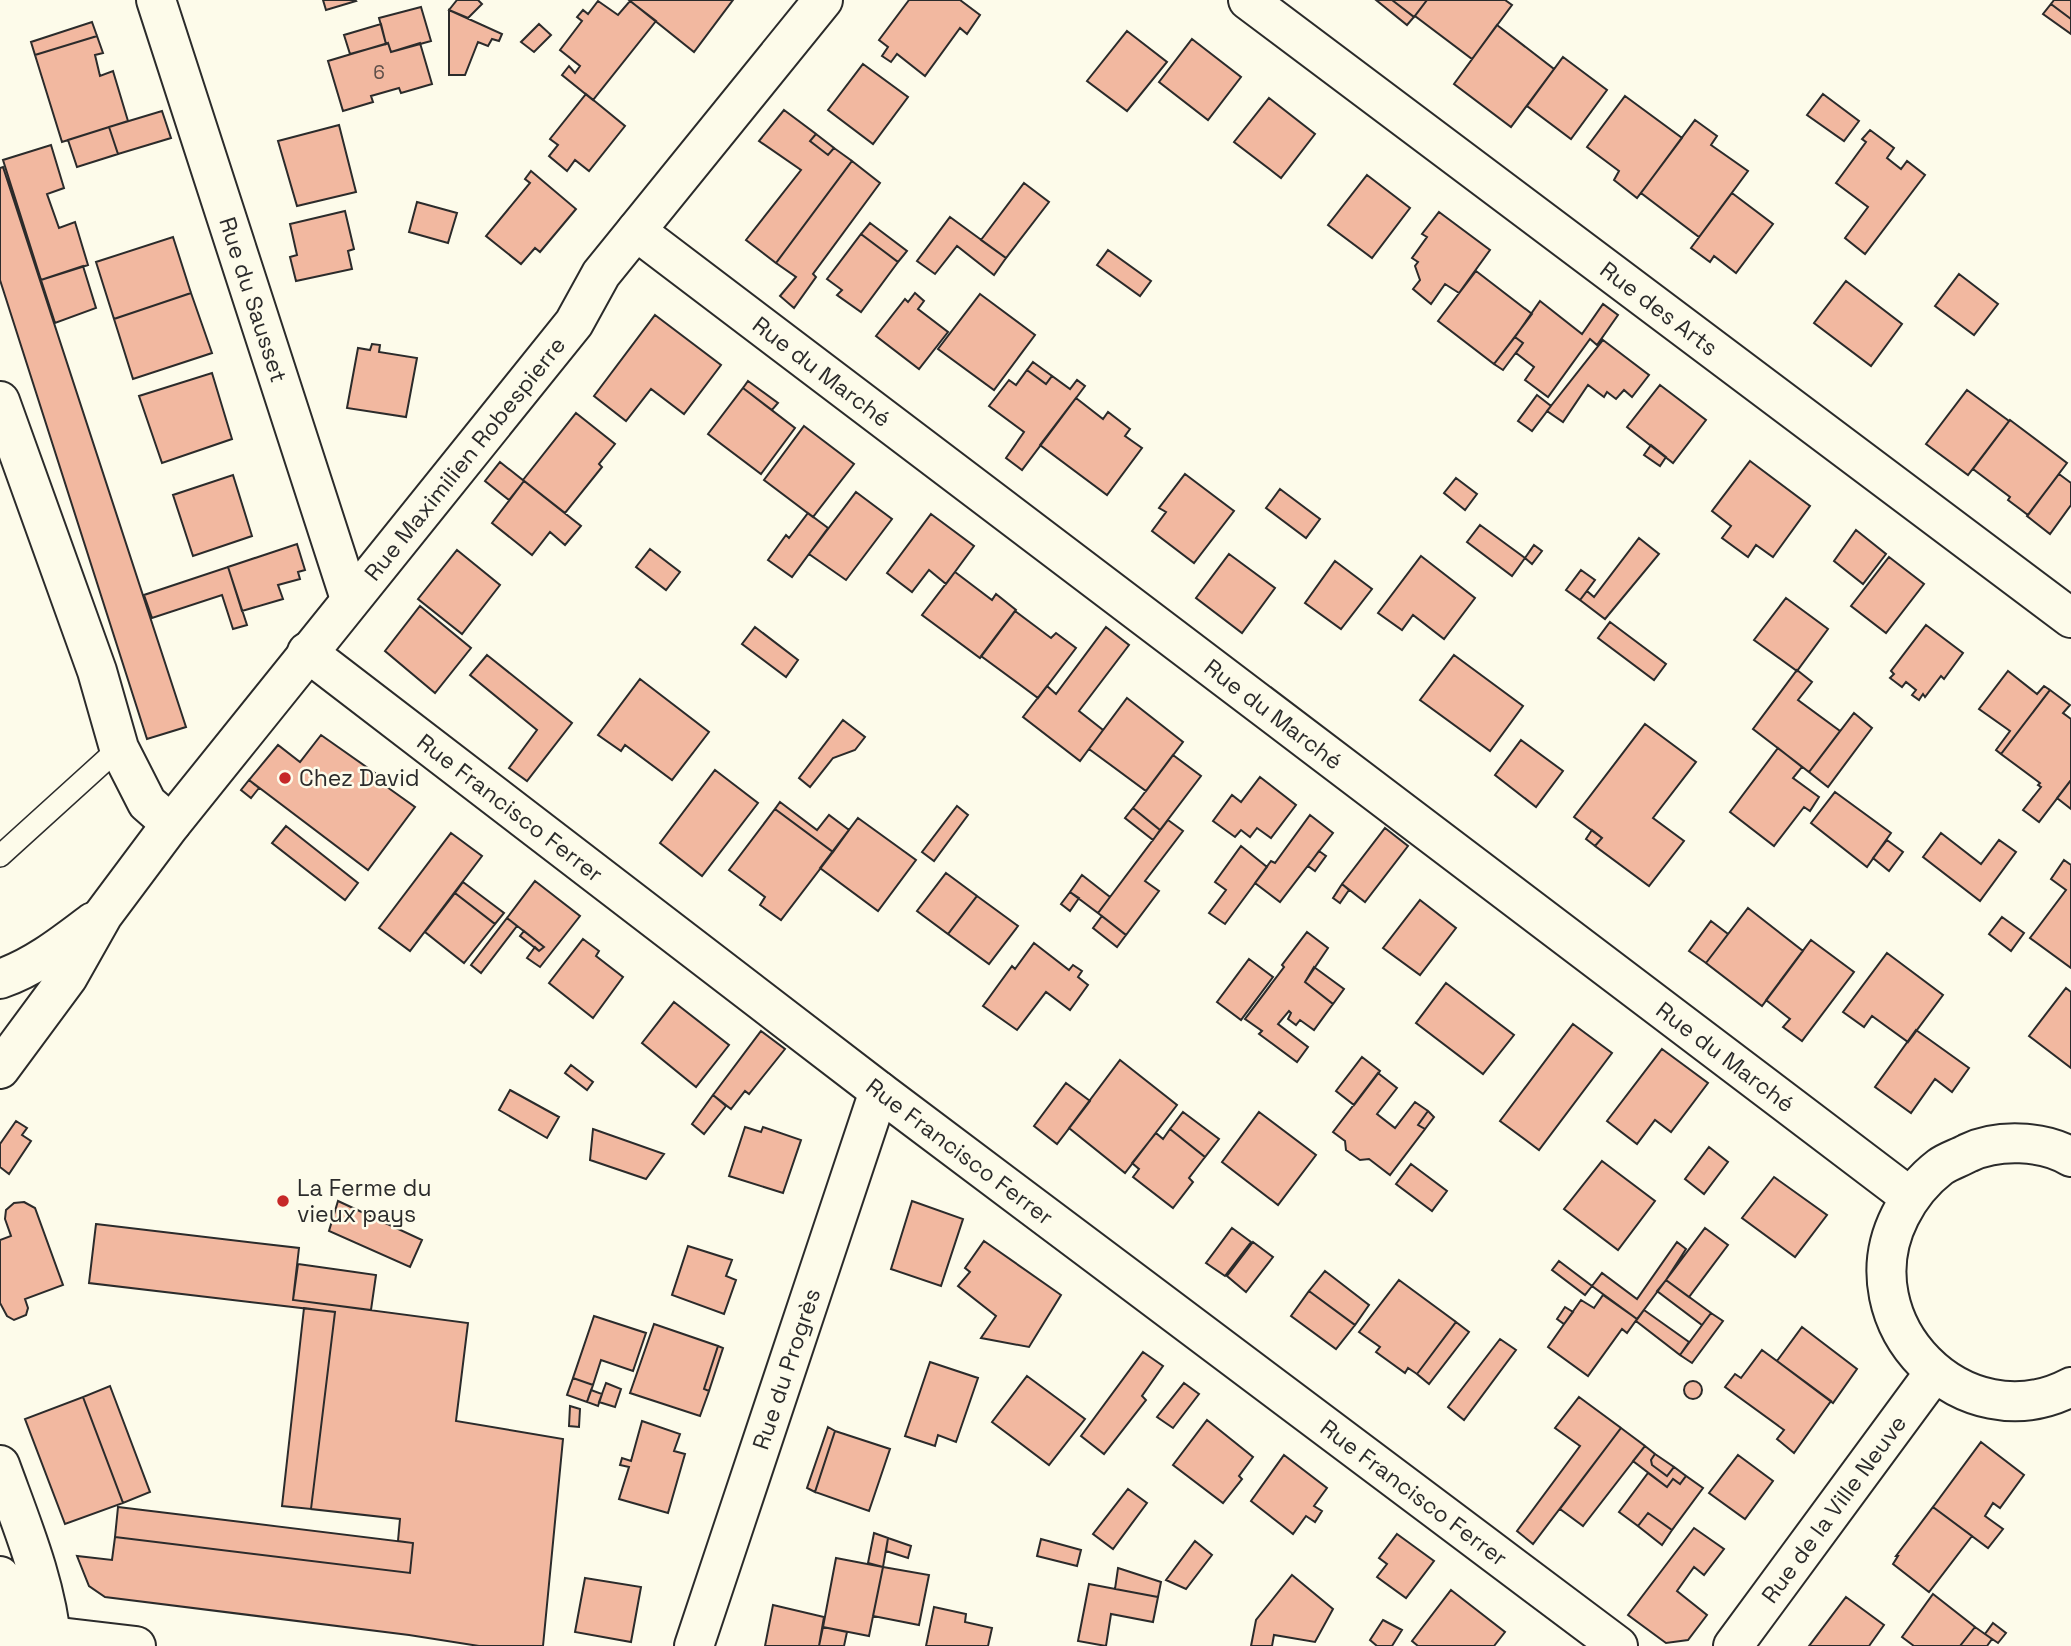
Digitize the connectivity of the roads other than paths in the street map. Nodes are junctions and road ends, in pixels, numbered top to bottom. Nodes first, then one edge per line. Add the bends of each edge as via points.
1 (156, 0) edge
2 (822, 0) edge
3 (1248, 0) edge
4 (636, 231) junction
5 (0, 401) edge
6 (350, 598) junction
7 (2071, 618) edge
8 (307, 652) junction
9 (119, 748) junction
10 (171, 824) junction
11 (0, 856) edge
12 (103, 915) junction
13 (0, 979) edge
14 (0, 1069) edge
15 (879, 1091) junction
16 (2071, 1157) edge
17 (1910, 1197) junction
18 (1934, 1373) junction
19 (2071, 1387) edge
20 (0, 1465) edge
21 (0, 1576) edge
22 (34, 1640) edge
23 (136, 1646) edge
24 (694, 1646) edge
25 (1618, 1646) edge
26 (1732, 1646) edge

1 - 6 street, Rue du Sausset
2 - 4 street, Rue Maximilien Robespierre
3 - 7 street, Rue des Arts
4 - 6 street, Rue Maximilien Robespierre via 601,274 574,323
4 - 17 street, Rue du Marché
5 - 9 street via 97,671
6 - 8 street, Rue Maximilien Robespierre
8 - 10 street, Rue Maximilien Robespierre
8 - 15 street, Rue Francisco Ferrer
9 - 10 street via 147,803
9 - 11 lane
10 - 12 street, Rue Maximilien Robespierre
12 - 13 street, Rue Maximilien Robespierre via 44,958
12 - 14 street, Rue Maximilien Robespierre via 68,977
15 - 24 street, Rue du Progrès
15 - 25 street, Rue Francisco Ferrer
16 - 17 street via 2022,1143 1979,1148 1940,1167
17 - 18 street via 1892,1232 1886,1271 1891,1310 1908,1344
18 - 19 street via 1972,1394 2014,1402 2056,1395
18 - 26 street, Rue de la Ville Neuve
20 - 22 street via 34,1560
21 - 22 street
22 - 23 street

